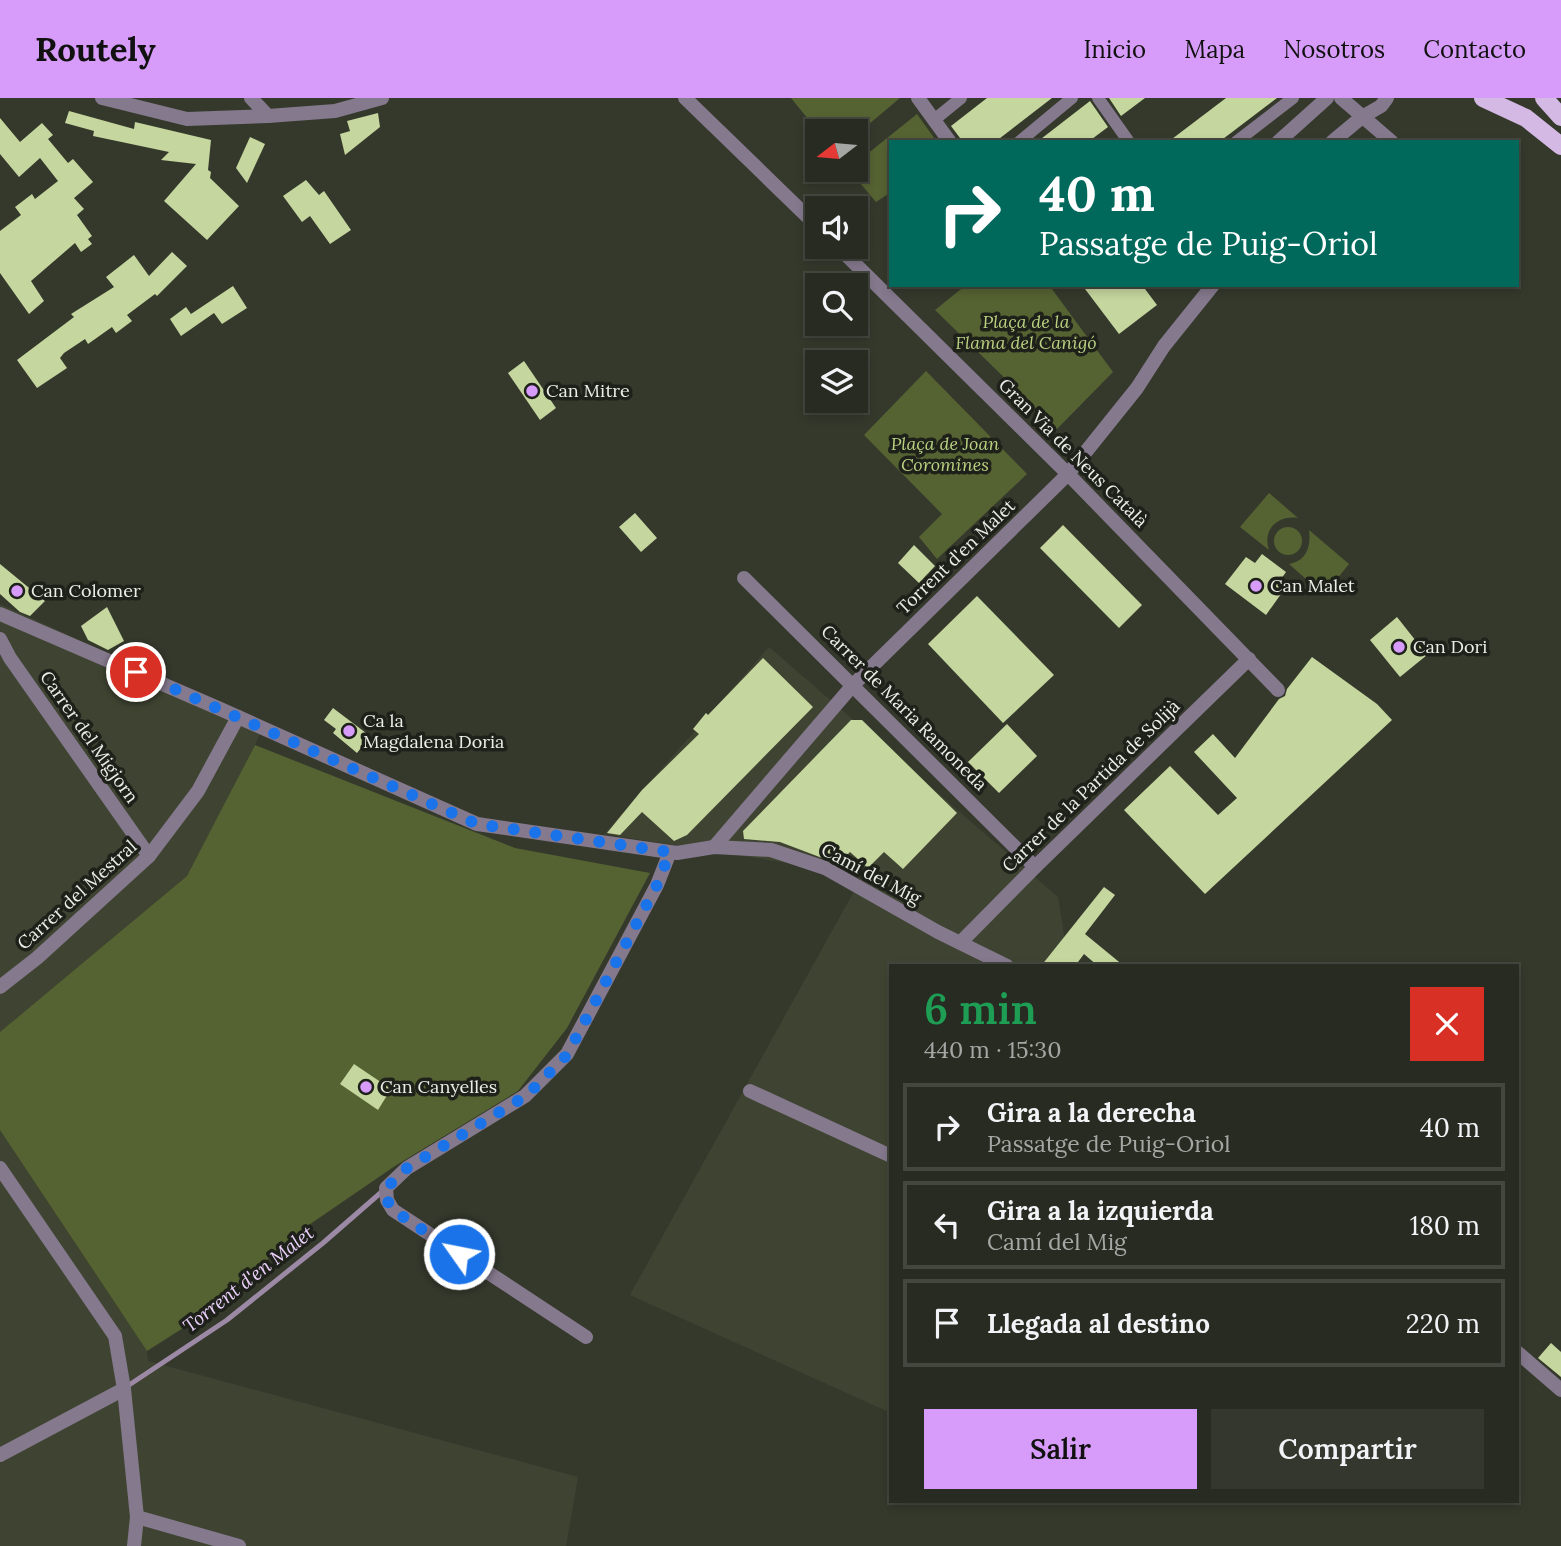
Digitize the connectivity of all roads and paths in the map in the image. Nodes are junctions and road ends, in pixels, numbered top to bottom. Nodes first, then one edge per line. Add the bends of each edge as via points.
1 (102, 98) edge
2 (250, 98) edge
3 (382, 98) edge
4 (685, 98) edge
5 (918, 98) edge
6 (961, 98) edge
7 (1072, 98) edge
8 (1098, 98) edge
9 (1293, 98) edge
10 (1327, 98) edge
11 (1340, 98) edge
12 (1387, 98) edge
13 (1483, 98) edge
14 (1544, 98) edge
15 (268, 116) junction
16 (1362, 117) junction
17 (1561, 117) edge
18 (934, 120) junction
19 (949, 140) edge
20 (1021, 140) edge
21 (1128, 140) edge
22 (1239, 140) edge
23 (1280, 140) edge
24 (1334, 140) edge
25 (1390, 140) edge
26 (1561, 146) edge
27 (805, 214) edge
28 (850, 259) edge
29 (1211, 287) edge
30 (1068, 474) junction
31 (744, 578) dead end
32 (0, 614) edge
33 (0, 639) edge
34 (1249, 659) junction
35 (853, 685) junction
36 (1278, 690) dead end
37 (238, 717) junction
38 (714, 847) junction
39 (670, 852) junction
40 (149, 856) junction
41 (1035, 867) junction
42 (961, 942) junction
43 (1003, 964) edge
44 (0, 987) edge
45 (750, 1091) dead end
46 (889, 1155) edge
47 (0, 1168) edge
48 (586, 1337) dead end
49 (1519, 1354) edge
50 (124, 1389) junction
51 (1561, 1390) edge
52 (0, 1455) edge
53 (137, 1517) junction
54 (134, 1546) edge
55 (239, 1546) edge

1 - 15 street via 187,119
2 - 15 street
3 - 15 street via 335,111
4 - 27 street
5 - 18 street
6 - 18 street
7 - 20 street
8 - 21 street
9 - 22 street
10 - 23 street
11 - 16 street
12 - 16 street
13 - 26 main road via 1526,118
14 - 17 main road
16 - 24 street
16 - 25 street
18 - 19 street
28 - 30 street, Gran Via de Neus Català
29 - 30 street, Torrent d'en Malet
30 - 34 street, Gran Via de Neus Català
30 - 35 street, Torrent d'en Malet
31 - 35 street, Carrer de Maria Ramoneda
32 - 37 street, Camí del Mig
33 - 40 street, Carrer del Migjorn
34 - 36 street, Gran Via de Neus Català
34 - 41 street, Carrer de la Partida de Solijà
35 - 38 street, Torrent d'en Malet
35 - 41 street, Carrer de Maria Ramoneda
37 - 39 street, Camí del Mig via 477,824
37 - 40 street, Carrer del Mestral via 198,791
38 - 39 street, Camí del Mig
38 - 42 street, Camí del Mig via 771,850 825,868
39 - 48 street via 567,1055 526,1096 407,1168 386,1188 393,1210
40 - 44 street, Carrer del Mestral
41 - 42 street, Carrer de la Partida de Solijà
42 - 43 street, Camí del Mig
45 - 46 street
47 - 50 street via 115,1336
49 - 51 street
50 - 52 street
50 - 53 street
53 - 54 street
53 - 55 street

